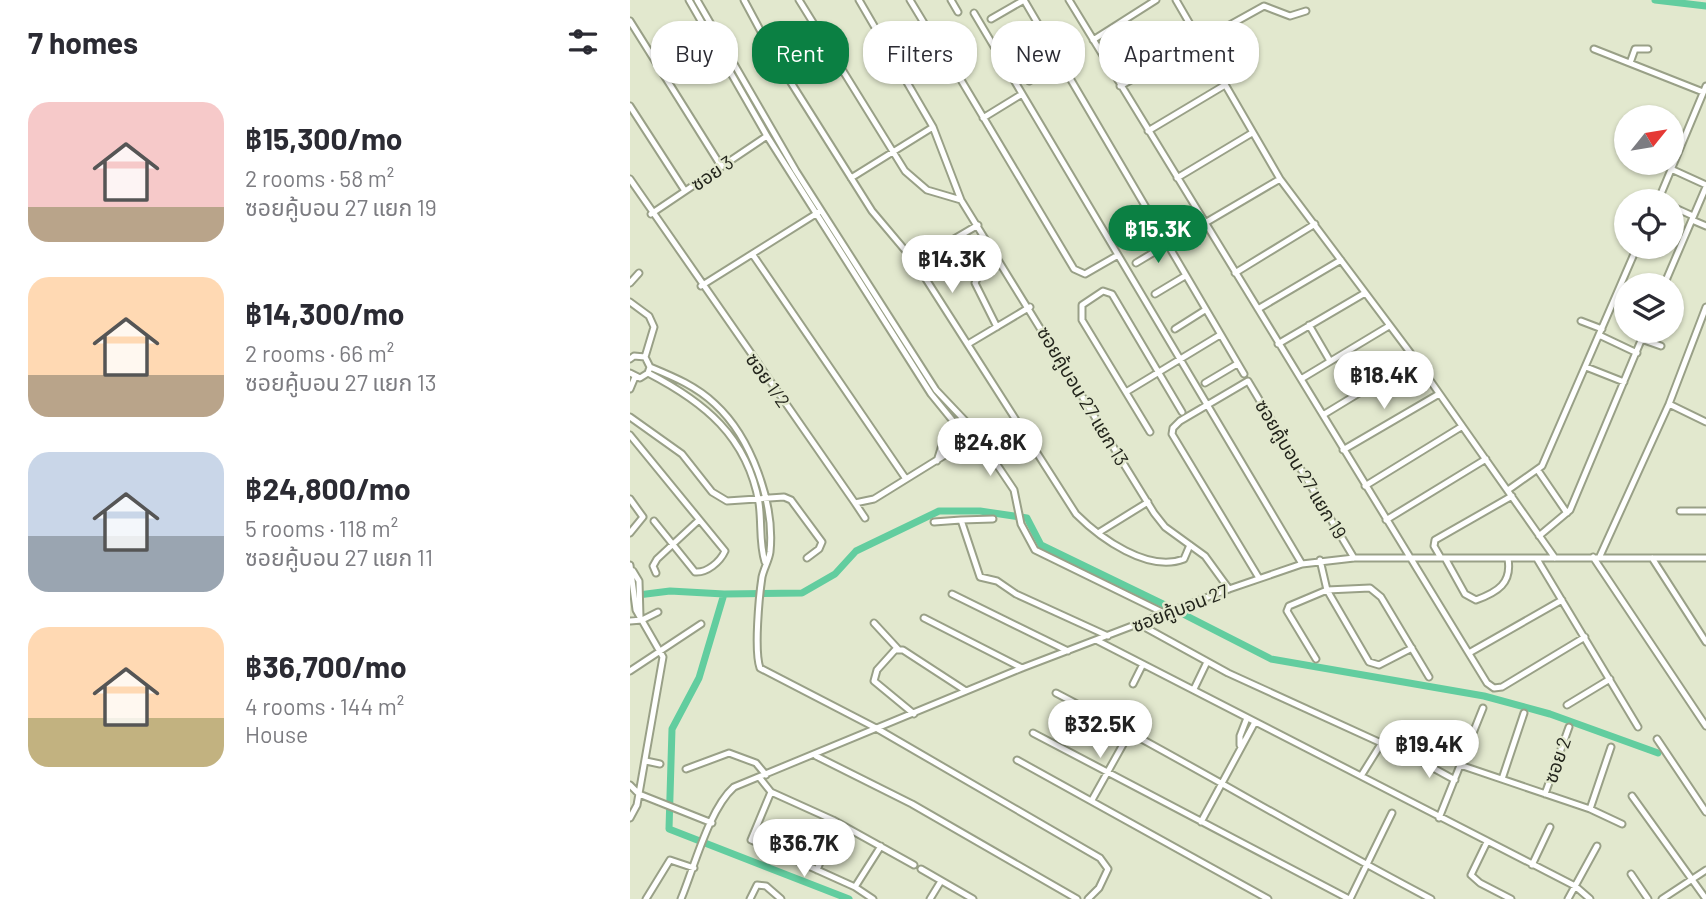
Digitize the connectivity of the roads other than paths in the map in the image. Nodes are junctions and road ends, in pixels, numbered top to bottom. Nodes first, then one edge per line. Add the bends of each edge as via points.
1 (689, 0) edge
2 (697, 0) edge
3 (744, 0) edge
4 (799, 0) edge
5 (859, 0) edge
6 (910, 0) edge
7 (951, 0) edge
8 (1024, 0) edge
9 (1069, 0) edge
10 (1156, 0) edge
11 (1176, 0) edge
12 (958, 12) dead end
13 (1306, 12) dead end
14 (974, 13) dead end
15 (991, 19) dead end
16 (630, 21) edge
17 (923, 21) edge
18 (1036, 21) edge
19 (1188, 21) edge
20 (1235, 21) edge
21 (1093, 40) junction
22 (1594, 48) dead end
23 (1648, 48) dead end
24 (1630, 63) junction
25 (963, 84) edge
26 (1072, 84) edge
27 (1123, 84) edge
28 (1225, 85) joint
29 (1120, 86) junction
30 (1705, 89) edge
31 (1022, 94) junction
32 (630, 106) edge
33 (983, 118) junction
34 (933, 127) junction
35 (1148, 131) junction
36 (773, 132) junction
37 (1252, 133) junction
38 (767, 136) junction
39 (1684, 138) edge
40 (893, 153) junction
41 (722, 166) junction
42 (1683, 175) edge
43 (851, 178) junction
44 (1177, 178) junction
45 (630, 179) edge
46 (1280, 179) junction
47 (1706, 186) edge
48 (685, 191) junction
49 (961, 200) junction
50 (819, 212) junction
51 (1684, 213) edge
52 (652, 214) junction
53 (1693, 218) junction
54 (1205, 223) junction
55 (1315, 224) junction
56 (978, 225) junction
57 (1706, 226) edge
58 (1166, 245) junction
59 (996, 253) junction
60 (752, 254) junction
61 (1118, 255) junction
62 (1632, 259) edge
63 (1341, 260) junction
64 (915, 262) junction
65 (1136, 263) dead end
66 (639, 273) dead end
67 (1235, 273) junction
68 (1669, 273) edge
69 (1185, 276) junction
70 (630, 283) edge
71 (701, 286) junction
72 (1364, 293) junction
73 (1154, 294) dead end
74 (630, 302) edge
75 (1030, 307) junction
76 (1706, 307) edge
77 (1258, 309) junction
78 (1205, 310) junction
79 (1581, 321) dead end
80 (1309, 325) junction
81 (1389, 326) junction
82 (997, 327) junction
83 (1175, 329) dead end
84 (1600, 332) junction
85 (1220, 335) junction
86 (1640, 343) edge
87 (1652, 343) edge
88 (968, 344) junction
89 (1278, 344) junction
90 (1661, 346) dead end
91 (1637, 353) junction
92 (645, 357) junction
93 (630, 359) edge
94 (1180, 359) junction
95 (1415, 359) junction
96 (1330, 361) junction
97 (1237, 363) junction
98 (1586, 367) junction
99 (649, 370) junction
100 (1159, 372) junction
101 (1244, 374) dead end
102 (632, 375) edge
103 (1301, 379) junction
104 (1624, 382) junction
105 (1206, 383) dead end
106 (630, 389) edge
107 (1126, 392) junction
108 (1439, 394) junction
109 (712, 401) junction
110 (1669, 404) junction
111 (1208, 405) junction
112 (706, 408) junction
113 (1182, 412) dead end
114 (1323, 415) junction
115 (630, 417) edge
116 (962, 419) junction
117 (1706, 422) edge
118 (957, 426) junction
119 (969, 426) junction
120 (1461, 427) junction
121 (964, 432) junction
122 (1150, 432) dead end
123 (630, 435) edge
124 (978, 440) junction
125 (745, 444) junction
126 (737, 448) junction
127 (1343, 450) junction
128 (1486, 459) junction
129 (937, 461) junction
130 (1539, 472) junction
131 (906, 479) junction
132 (1365, 486) junction
133 (1510, 493) junction
134 (630, 499) edge
135 (766, 500) junction
136 (759, 501) junction
137 (1148, 502) junction
138 (855, 503) junction
139 (1679, 511) dead end
140 (1706, 511) edge
141 (1567, 513) junction
142 (864, 518) dead end
143 (993, 519) dead end
144 (699, 520) junction
145 (961, 520) junction
146 (1386, 520) junction
147 (654, 521) dead end
148 (933, 522) dead end
149 (630, 533) edge
150 (1098, 533) junction
151 (1539, 536) junction
152 (672, 543) junction
153 (1190, 545) junction
154 (1601, 555) junction
155 (1593, 557) junction
156 (807, 558) dead end
157 (1354, 558) junction
158 (1411, 558) junction
159 (1443, 558) junction
160 (1555, 558) junction
161 (1652, 558) junction
162 (1706, 558) edge
163 (1508, 559) junction
164 (1537, 559) junction
165 (1320, 560) junction
166 (765, 562) junction
167 (1302, 564) junction
168 (632, 568) edge
169 (656, 573) dead end
170 (1259, 578) junction
171 (1229, 589) junction
172 (1327, 590) junction
173 (952, 594) dead end
174 (1562, 600) junction
175 (659, 612) dead end
176 (1166, 614) junction
177 (924, 618) dead end
178 (641, 619) junction
179 (630, 621) edge
180 (874, 623) dead end
181 (701, 624) dead end
182 (1139, 624) junction
183 (1108, 636) junction
184 (1584, 637) junction
185 (1096, 640) junction
186 (1706, 642) edge
187 (1412, 648) junction
188 (898, 649) junction
189 (1068, 651) junction
190 (660, 652) junction
191 (1469, 653) junction
192 (1316, 659) dead end
193 (1207, 662) junction
194 (1143, 664) junction
195 (1023, 668) junction
196 (630, 671) edge
197 (1429, 677) dead end
198 (1610, 679) junction
199 (1133, 684) dead end
200 (1194, 689) junction
201 (966, 691) junction
202 (1056, 693) dead end
203 (1567, 705) dead end
204 (1483, 708) dead end
205 (1524, 713) dead end
206 (914, 714) junction
207 (1247, 718) junction
208 (1255, 722) junction
209 (1706, 726) edge
210 (1569, 727) dead end
211 (1638, 727) dead end
212 (876, 728) junction
213 (1130, 732) junction
214 (1033, 733) dead end
215 (1657, 739) dead end
216 (1381, 744) junction
217 (1240, 746) junction
218 (1611, 747) dead end
219 (1403, 753) dead end
220 (816, 756) junction
221 (1415, 758) dead end
222 (1017, 760) dead end
223 (646, 761) junction
224 (660, 764) dead end
225 (1461, 765) junction
226 (686, 769) dead end
227 (1108, 773) junction
228 (762, 776) junction
229 (1361, 776) junction
230 (1502, 779) junction
231 (1455, 780) junction
232 (1220, 783) junction
233 (630, 785) edge
234 (771, 792) junction
235 (639, 794) junction
236 (1545, 794) junction
237 (1632, 796) dead end
238 (1092, 800) junction
239 (1590, 809) junction
240 (1706, 812) edge
241 (1392, 813) dead end
242 (630, 818) edge
243 (1439, 818) junction
244 (712, 822) junction
245 (836, 822) junction
246 (1201, 822) junction
247 (1622, 824) dead end
248 (1550, 827) dead end
249 (1487, 842) junction
250 (881, 846) junction
251 (1597, 846) dead end
252 (1367, 865) junction
253 (1532, 865) junction
254 (694, 868) junction
255 (817, 870) junction
256 (1706, 870) edge
257 (1631, 874) dead end
258 (1693, 879) junction
259 (941, 881) junction
260 (1574, 886) junction
261 (855, 887) junction
262 (646, 899) edge
263 (681, 899) edge
264 (750, 899) edge
265 (781, 899) edge
266 (873, 899) edge
267 (930, 899) edge
268 (973, 899) edge
269 (1077, 899) edge
270 (1087, 899) edge
271 (1268, 899) edge
272 (1350, 899) edge
273 (1431, 899) edge
274 (1511, 899) edge
275 (1568, 899) edge
276 (1590, 899) edge
277 (1648, 899) edge
278 (1662, 899) edge
279 (1706, 899) edge

1 - 38 street
2 - 36 street
3 - 43 street
4 - 40 street
5 - 34 street, ซอยคู้บอน 27 แยก 13
6 - 17 street
7 - 12 street
8 - 15 street
8 - 18 street
9 - 21 street
10 - 21 street
11 - 19 street
13 - 20 street via 1290,16 1264,6
14 - 31 street
16 - 41 street
21 - 29 street
22 - 24 street
23 - 24 street via 1635,49
24 - 30 street
25 - 33 street
26 - 58 street
27 - 29 street
28 - 35 street
28 - 37 street
29 - 35 street
30 - 39 street
31 - 33 street
31 - 61 street
32 - 48 street
33 - 61 street via 1074,269 1085,274
34 - 40 street
34 - 49 street, ซอยคู้บอน 27 แยก 13
35 - 44 street
36 - 38 street, ซอย 3
36 - 50 street
37 - 44 street
37 - 46 street
38 - 41 street, ซอย 3
38 - 50 street
40 - 43 street
40 - 49 street via 927,190
41 - 48 street, ซอย 3
42 - 47 street
43 - 64 street via 883,226
44 - 54 street
45 - 52 street, ซอย 1/2
46 - 54 street
46 - 55 street
47 - 53 street
48 - 52 street, ซอย 3
49 - 56 street, ซอยคู้บอน 27 แยก 13
50 - 60 street
50 - 116 street via 936,390
50 - 118 street via 937,403
51 - 53 street
52 - 71 street, ซอย 1/2
53 - 57 street
53 - 68 street
54 - 67 street
55 - 63 street
55 - 67 street
56 - 59 street, ซอยคู้บอน 27 แยก 13
56 - 64 street
58 - 65 street
58 - 69 street
59 - 75 street, ซอยคู้บอน 27 แยก 13
59 - 82 street via 975,283
60 - 71 street
60 - 131 street
61 - 94 street
62 - 84 street
63 - 72 street
63 - 77 street
64 - 88 street
66 - 70 street
67 - 77 street
69 - 73 street
69 - 78 street
71 - 138 street, ซอย 1/2
72 - 80 street
72 - 81 street
74 - 92 street via 649,316 654,327
75 - 82 street
75 - 137 street, ซอยคู้บอน 27 แยก 13
76 - 110 street
77 - 89 street
78 - 83 street
78 - 85 street
79 - 84 street
80 - 89 street
80 - 96 street
81 - 95 street
81 - 96 street
82 - 88 street
84 - 91 street
84 - 98 street
85 - 94 street
85 - 97 street
86 - 91 street
87 - 90 street
88 - 150 street via 1066,500
89 - 103 street
91 - 104 street
92 - 93 street
92 - 99 street
94 - 100 street
94 - 111 street
95 - 108 street
95 - 114 street
96 - 103 street
97 - 101 street
97 - 105 street
98 - 104 street
98 - 130 street
99 - 102 street
99 - 109 street via 683,380
99 - 112 street
100 - 107 street
100 - 107 street via 1112,294 1103,291 1089,299 1082,305 1082,320
100 - 113 street
102 - 106 street
103 - 114 street
104 - 141 street
107 - 122 street
108 - 120 street
108 - 127 street
109 - 112 street
109 - 125 street
110 - 117 street
110 - 154 street
111 - 157 street, ซอยคู้บอน 27 แยก 19 via 1248,381
111 - 167 street
111 - 170 street via 1175,425 1172,434
112 - 126 street
114 - 127 street
115 - 136 street via 682,454 719,497
116 - 118 street
116 - 119 street
118 - 121 street
118 - 129 street via 943,442
119 - 121 street
119 - 124 street
120 - 128 street
120 - 132 street
121 - 124 street
121 - 129 street
123 - 144 street
124 - 176 street via 1014,490 1021,524 1042,555
125 - 126 street
125 - 135 street
126 - 136 street
127 - 132 street
128 - 133 street
128 - 146 street
129 - 131 street
130 - 133 street
130 - 141 street
131 - 138 street via 874,499
132 - 146 street
133 - 151 street
133 - 159 street via 1434,540
134 - 149 street via 643,517
135 - 136 street
135 - 156 street via 784,497 797,505 822,542
135 - 166 street via 770,554
136 - 166 street
137 - 150 street
137 - 153 street, ซอยคู้บอน 27 แยก 13 via 1165,527
138 - 142 street, ซอย 1/2
139 - 140 street
141 - 151 street
143 - 145 street
144 - 152 street
144 - 152 street via 725,551 722,559 695,572
145 - 148 street
145 - 183 street via 980,577
146 - 158 street
147 - 152 street
150 - 153 street via 1163,563 1184,559
151 - 160 street
152 - 169 street via 653,566
153 - 171 street, ซอยคู้บอน 27 แยก 13 via 1213,564
154 - 155 street, ซอยคู้บอน 27
154 - 161 street, ซอยคู้บอน 27
155 - 160 street, ซอยคู้บอน 27
155 - 209 street
157 - 158 street, ซอยคู้บอน 27
157 - 165 street, ซอยคู้บอน 27
158 - 159 street, ซอยคู้บอน 27
158 - 191 street
159 - 163 street, ซอยคู้บอน 27
159 - 163 street via 1465,594 1476,600 1507,581
160 - 164 street, ซอยคู้บอน 27
161 - 162 street, ซอยคู้บอน 27
161 - 186 street
163 - 164 street, ซอยคู้บอน 27
164 - 174 street
165 - 167 street, ซอยคู้บอน 27
165 - 172 street
166 - 212 street via 760,668
167 - 170 street, ซอยคู้บอน 27
168 - 178 street
170 - 171 street, ซอยคู้บอน 27
171 - 176 street, ซอยคู้บอน 27
172 - 187 street via 1376,590
172 - 187 street via 1373,665
172 - 192 street via 1293,602 1287,611
173 - 189 street
174 - 184 street
174 - 191 street
175 - 178 street
176 - 182 street, ซอยคู้บอน 27
177 - 195 street
178 - 179 street
178 - 190 street
180 - 188 street
181 - 190 street
182 - 183 street, ซอยคู้บอน 27
182 - 193 street
183 - 185 street, ซอยคู้บอน 27
184 - 191 street via 1502,687 1487,683
184 - 198 street
185 - 189 street, ซอยคู้บอน 27
185 - 194 street
187 - 197 street
188 - 201 street
188 - 206 street via 877,670 874,681
189 - 195 street, ซอยคู้บอน 27
190 - 196 street
190 - 223 street via 663,657
193 - 200 street
193 - 216 street
194 - 199 street
194 - 200 street
195 - 201 street, ซอยคู้บอน 27
198 - 203 street
198 - 211 street
200 - 207 street
201 - 206 street, ซอยคู้บอน 27
202 - 213 street
204 - 225 street
205 - 230 street
206 - 212 street, ซอยคู้บอน 27
207 - 208 street
207 - 217 street
208 - 217 street
208 - 229 street
210 - 236 street, ซอย 2
212 - 220 street, ซอยคู้บอน 27
212 - 270 street via 1106,862 1106,876
213 - 227 street
213 - 232 street
214 - 227 street
215 - 240 street
216 - 219 street
216 - 229 street
217 - 232 street
218 - 239 street
220 - 228 street, ซอยคู้บอน 27
220 - 269 street via 912,804
221 - 231 street
222 - 238 street
223 - 224 street
223 - 235 street
225 - 230 street
225 - 231 street
226 - 228 street via 729,753 756,763
227 - 238 street
227 - 246 street
228 - 234 street
228 - 244 street, ซอยคู้บอน 27 via 729,792
229 - 243 street
230 - 236 street
231 - 243 street
232 - 246 street
232 - 252 street
233 - 235 street
234 - 245 street
234 - 255 street via 751,840
235 - 242 street
235 - 244 street
236 - 239 street
237 - 258 street
238 - 271 street
239 - 247 street
241 - 252 street
243 - 249 street
244 - 254 street, ซอยคู้บอน 27
245 - 250 street
245 - 255 street
246 - 272 street
248 - 253 street
249 - 253 street
249 - 274 street via 1471,875
250 - 259 street
250 - 261 street
251 - 260 street
252 - 272 street
252 - 273 street
253 - 260 street
254 - 262 street via 670,860
254 - 263 street, ซอยคู้บอน 27
255 - 261 street
256 - 258 street
257 - 277 street
258 - 278 street
258 - 279 street
259 - 267 street
259 - 268 street
260 - 275 street
260 - 276 street
261 - 266 street
264 - 265 street via 757,886 766,886

